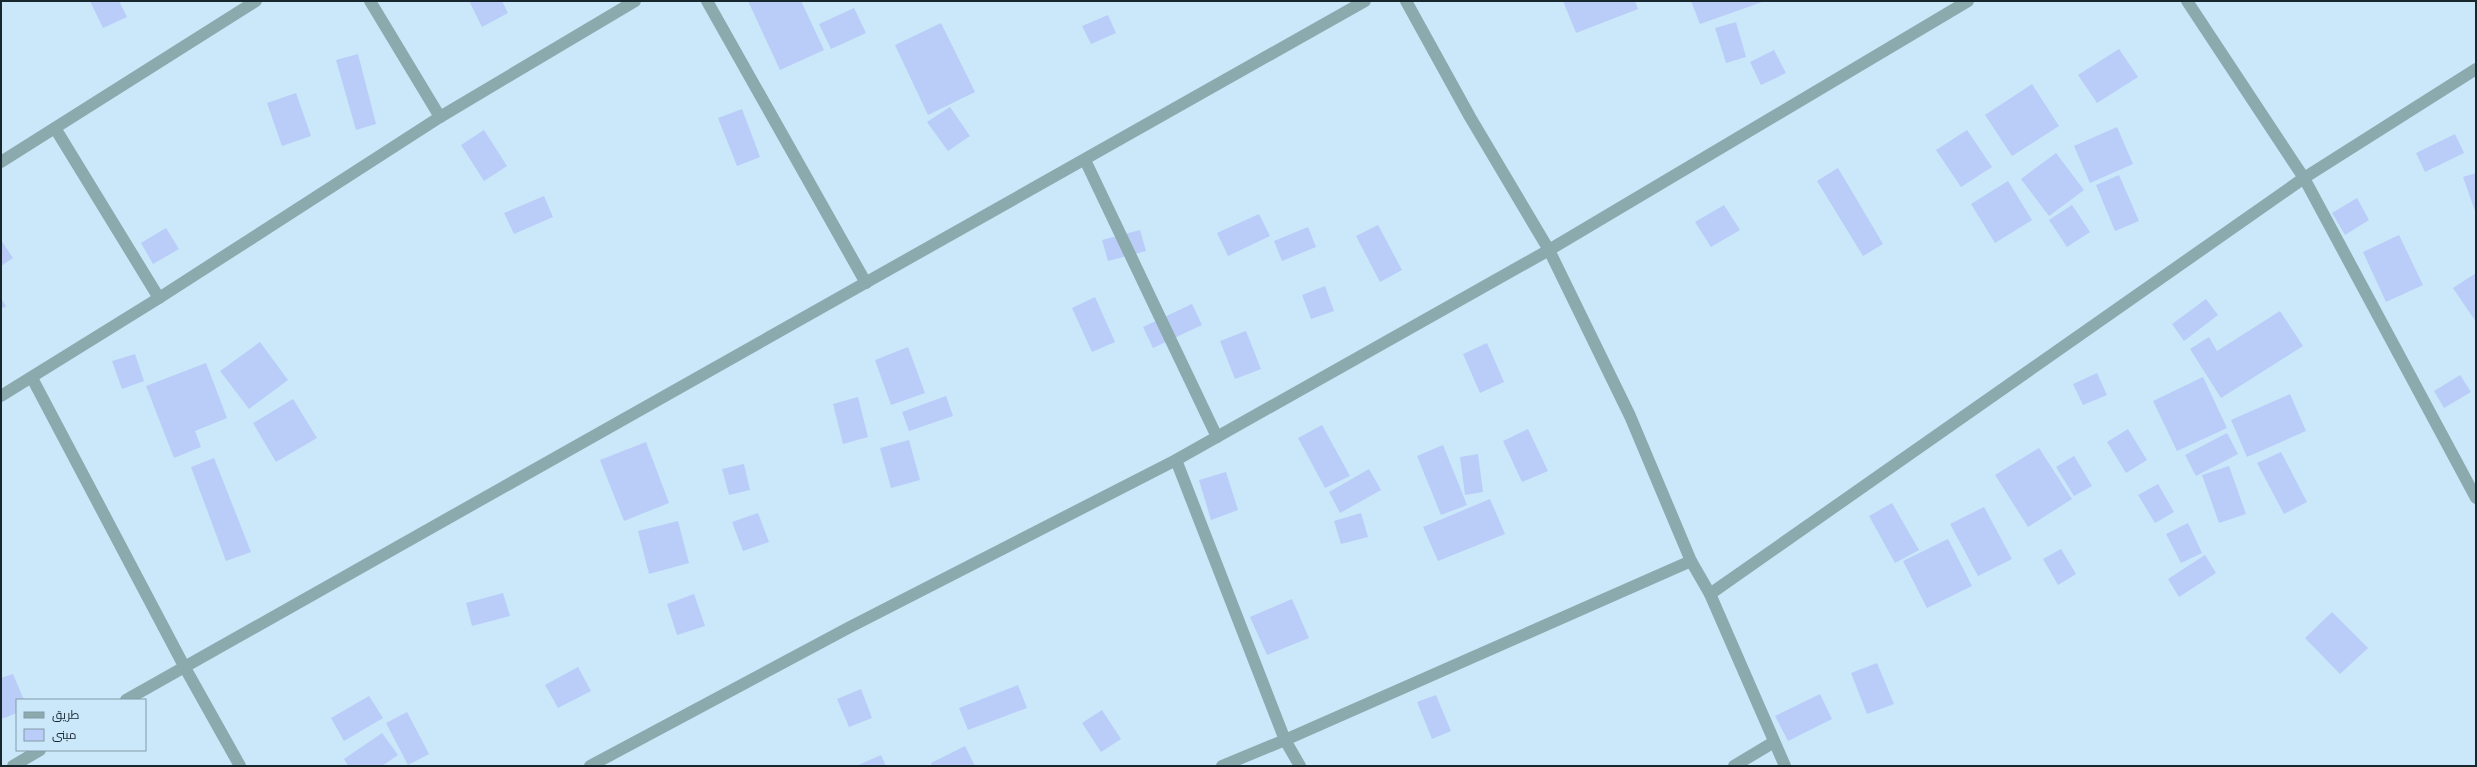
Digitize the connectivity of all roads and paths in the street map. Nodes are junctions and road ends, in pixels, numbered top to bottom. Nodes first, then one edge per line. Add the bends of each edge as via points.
1 (256, 1) edge
2 (370, 1) edge
3 (635, 1) edge
4 (707, 1) edge
5 (1365, 1) edge
6 (1406, 1) edge
7 (1968, 1) edge
8 (2187, 1) edge
9 (622, 5) edge
10 (2476, 69) edge
11 (440, 116) junction
12 (56, 128) junction
13 (1085, 160) junction
14 (1, 162) edge
15 (2304, 178) junction
16 (1549, 250) junction
17 (866, 283) junction
18 (158, 298) junction
19 (32, 378) junction
20 (1, 396) edge
21 (1217, 437) junction
22 (1176, 460) junction
23 (2476, 498) edge
24 (1691, 561) junction
25 (1710, 594) junction
26 (184, 666) junction
27 (128, 699) edge
28 (1285, 740) junction
29 (1774, 742) junction
30 (38, 751) edge
31 (13, 766) edge
32 (240, 766) edge
33 (590, 766) edge
34 (1222, 766) edge
35 (1300, 766) edge
36 (1734, 766) edge
37 (1785, 766) edge

1 - 12 street
2 - 11 street
3 - 9 street
4 - 17 street
5 - 13 street
6 - 16 street via 1470,117
7 - 16 street
8 - 15 street
9 - 11 street
10 - 15 street
11 - 18 street
12 - 14 street
12 - 18 street
13 - 17 street
13 - 21 street
15 - 23 street
15 - 25 street
16 - 21 street
16 - 24 street via 1630,416
17 - 26 street
18 - 19 street
19 - 20 street
19 - 26 street
21 - 22 street
22 - 28 street
22 - 33 street via 850,627
24 - 25 street
24 - 28 street
25 - 29 street
26 - 27 street
26 - 32 street
28 - 34 street
28 - 35 street
29 - 36 street
29 - 37 street
30 - 31 street

